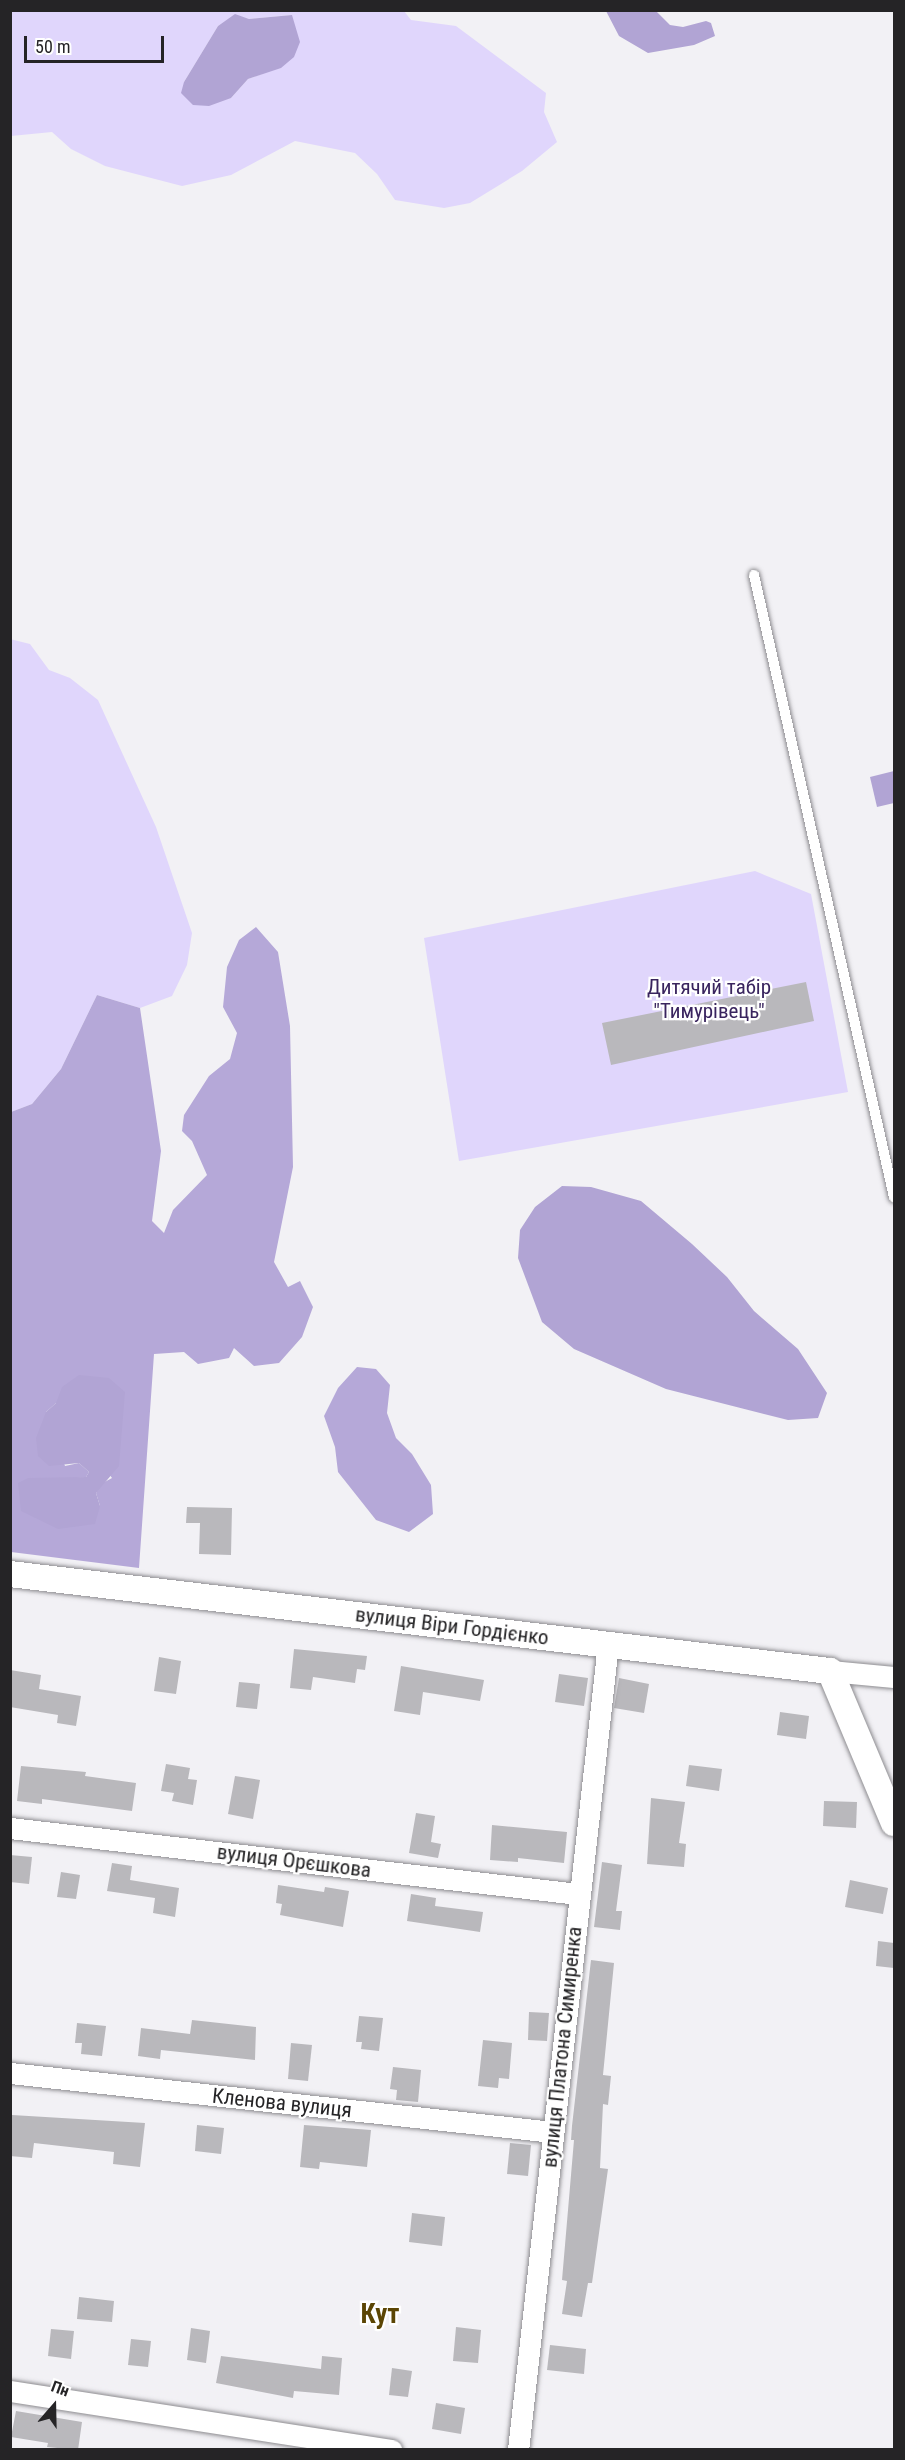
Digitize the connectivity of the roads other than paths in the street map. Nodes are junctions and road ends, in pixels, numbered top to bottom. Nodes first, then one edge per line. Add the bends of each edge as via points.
1 (754, 575) dead end
2 (894, 1197) edge
3 (10, 1574) edge
4 (608, 1644) junction
5 (830, 1671) junction
6 (894, 1677) edge
7 (894, 1823) edge
8 (10, 1828) edge
9 (578, 1894) junction
10 (10, 2073) edge
11 (553, 2132) junction
12 (10, 2391) edge
13 (391, 2450) edge
14 (518, 2450) edge

1 - 2 lane
3 - 4 street, вулиця Віри Гордієнко
4 - 5 street, вулиця Віри Гордієнко
4 - 9 street, вулиця Платона Симиренка
5 - 6 street, вулиця Віри Гордієнко
5 - 7 street
8 - 9 street, вулиця Орєшкова
9 - 11 street, вулиця Платона Симиренка
10 - 11 street, Кленова вулиця
11 - 14 street, вулиця Платона Симиренка
12 - 13 street

